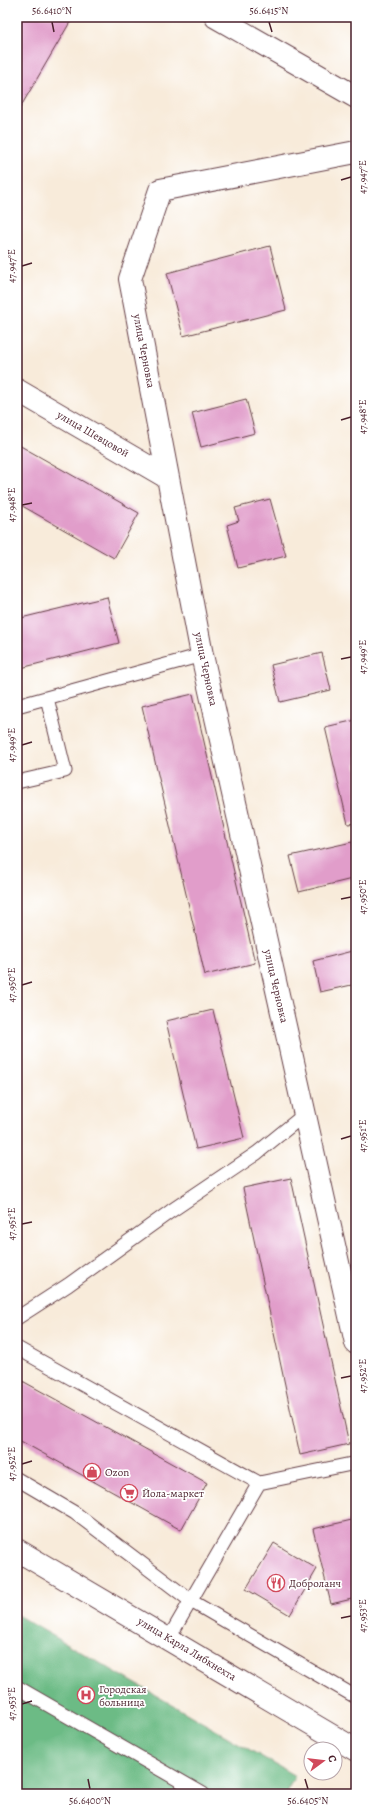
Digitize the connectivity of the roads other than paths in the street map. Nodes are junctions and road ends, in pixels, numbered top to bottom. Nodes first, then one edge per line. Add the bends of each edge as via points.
1 (216, 17) edge
2 (356, 97) edge
3 (356, 152) edge
4 (17, 390) edge
5 (168, 478) junction
6 (202, 655) junction
7 (47, 698) junction
8 (17, 706) edge
9 (17, 782) edge
10 (305, 1114) junction
11 (17, 1318) edge
12 (356, 1343) edge
13 (17, 1348) edge
14 (356, 1463) edge
15 (17, 1479) edge
16 (259, 1483) junction
17 (17, 1550) edge
18 (191, 1601) junction
19 (169, 1638) junction
20 (17, 1687) edge
21 (356, 1696) edge
22 (356, 1750) edge
23 (203, 1794) edge

1 - 2 street
3 - 5 street, улица Черновка via 160,190 130,279
4 - 5 street, улица Шевцовой
5 - 6 street, улица Черновка
6 - 7 lane
6 - 10 street, улица Черновка
7 - 8 lane
7 - 9 lane via 65,771
10 - 11 lane via 258,1153
10 - 12 street, улица Черновка
13 - 16 lane
14 - 16 lane
15 - 18 lane via 75,1513
16 - 18 lane
17 - 19 street, улица Карла Либкнехта
18 - 19 lane
18 - 21 lane
19 - 22 street, улица Карла Либкнехта
20 - 23 lane

